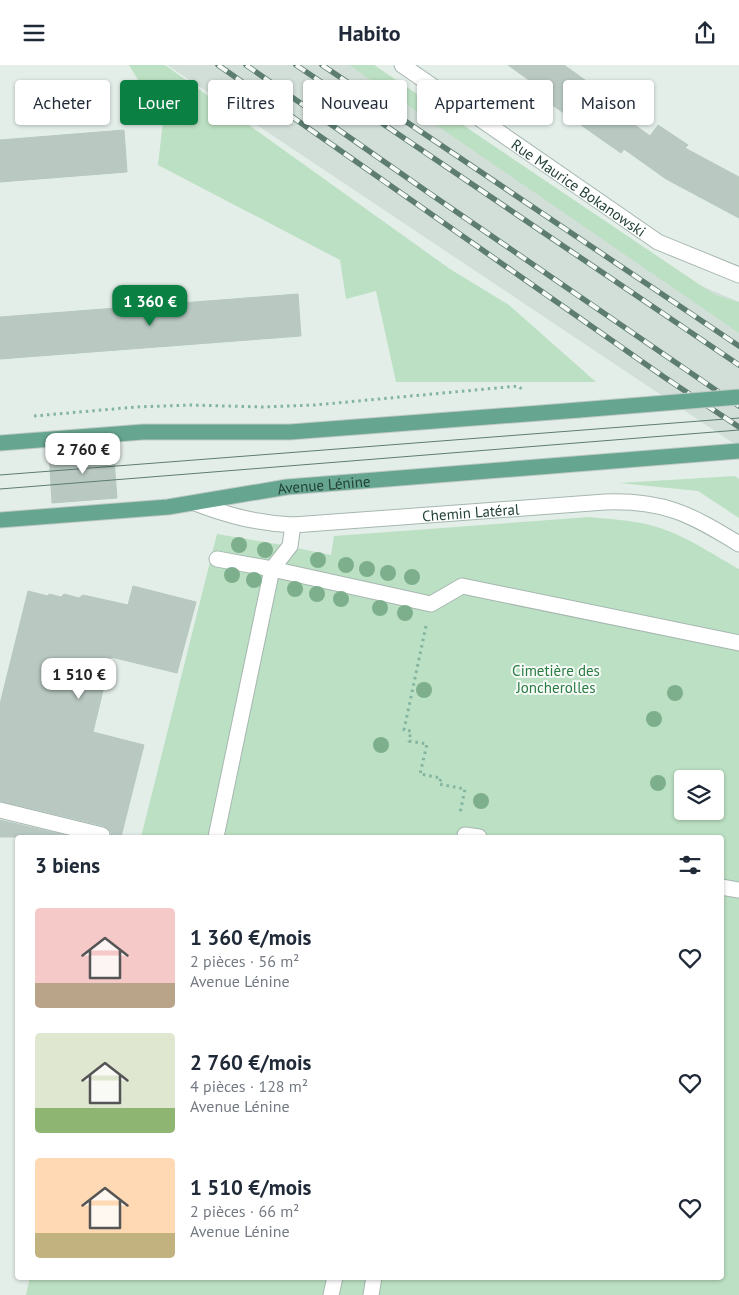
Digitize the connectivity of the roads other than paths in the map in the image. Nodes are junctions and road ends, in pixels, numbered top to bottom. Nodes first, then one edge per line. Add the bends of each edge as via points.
1 (402, 65) edge
2 (739, 275) edge
3 (739, 397) edge
4 (0, 443) edge
5 (739, 451) edge
6 (195, 503) junction
7 (0, 520) edge
8 (293, 525) junction
9 (739, 544) edge
10 (217, 559) dead end
11 (272, 569) junction
12 (739, 643) edge
13 (0, 810) edge
14 (102, 835) dead end
15 (216, 835) edge
16 (724, 888) edge
17 (739, 890) edge
18 (334, 1280) edge
19 (373, 1280) edge
20 (332, 1295) edge
21 (370, 1295) edge

1 - 2 street, Rue Maurice Bokanowski via 658,242
3 - 4 main road, bridge via 290,432 143,431
5 - 6 main road, Avenue Lénine via 287,487
6 - 7 main road, Avenue Lénine
6 - 8 street, Chemin Latéral via 231,516
8 - 9 street, Chemin Latéral via 631,502 683,512
8 - 11 street via 290,546
10 - 11 street
11 - 12 street via 431,604 462,587
11 - 15 street
13 - 14 street
16 - 17 street
18 - 20 street
19 - 21 street

